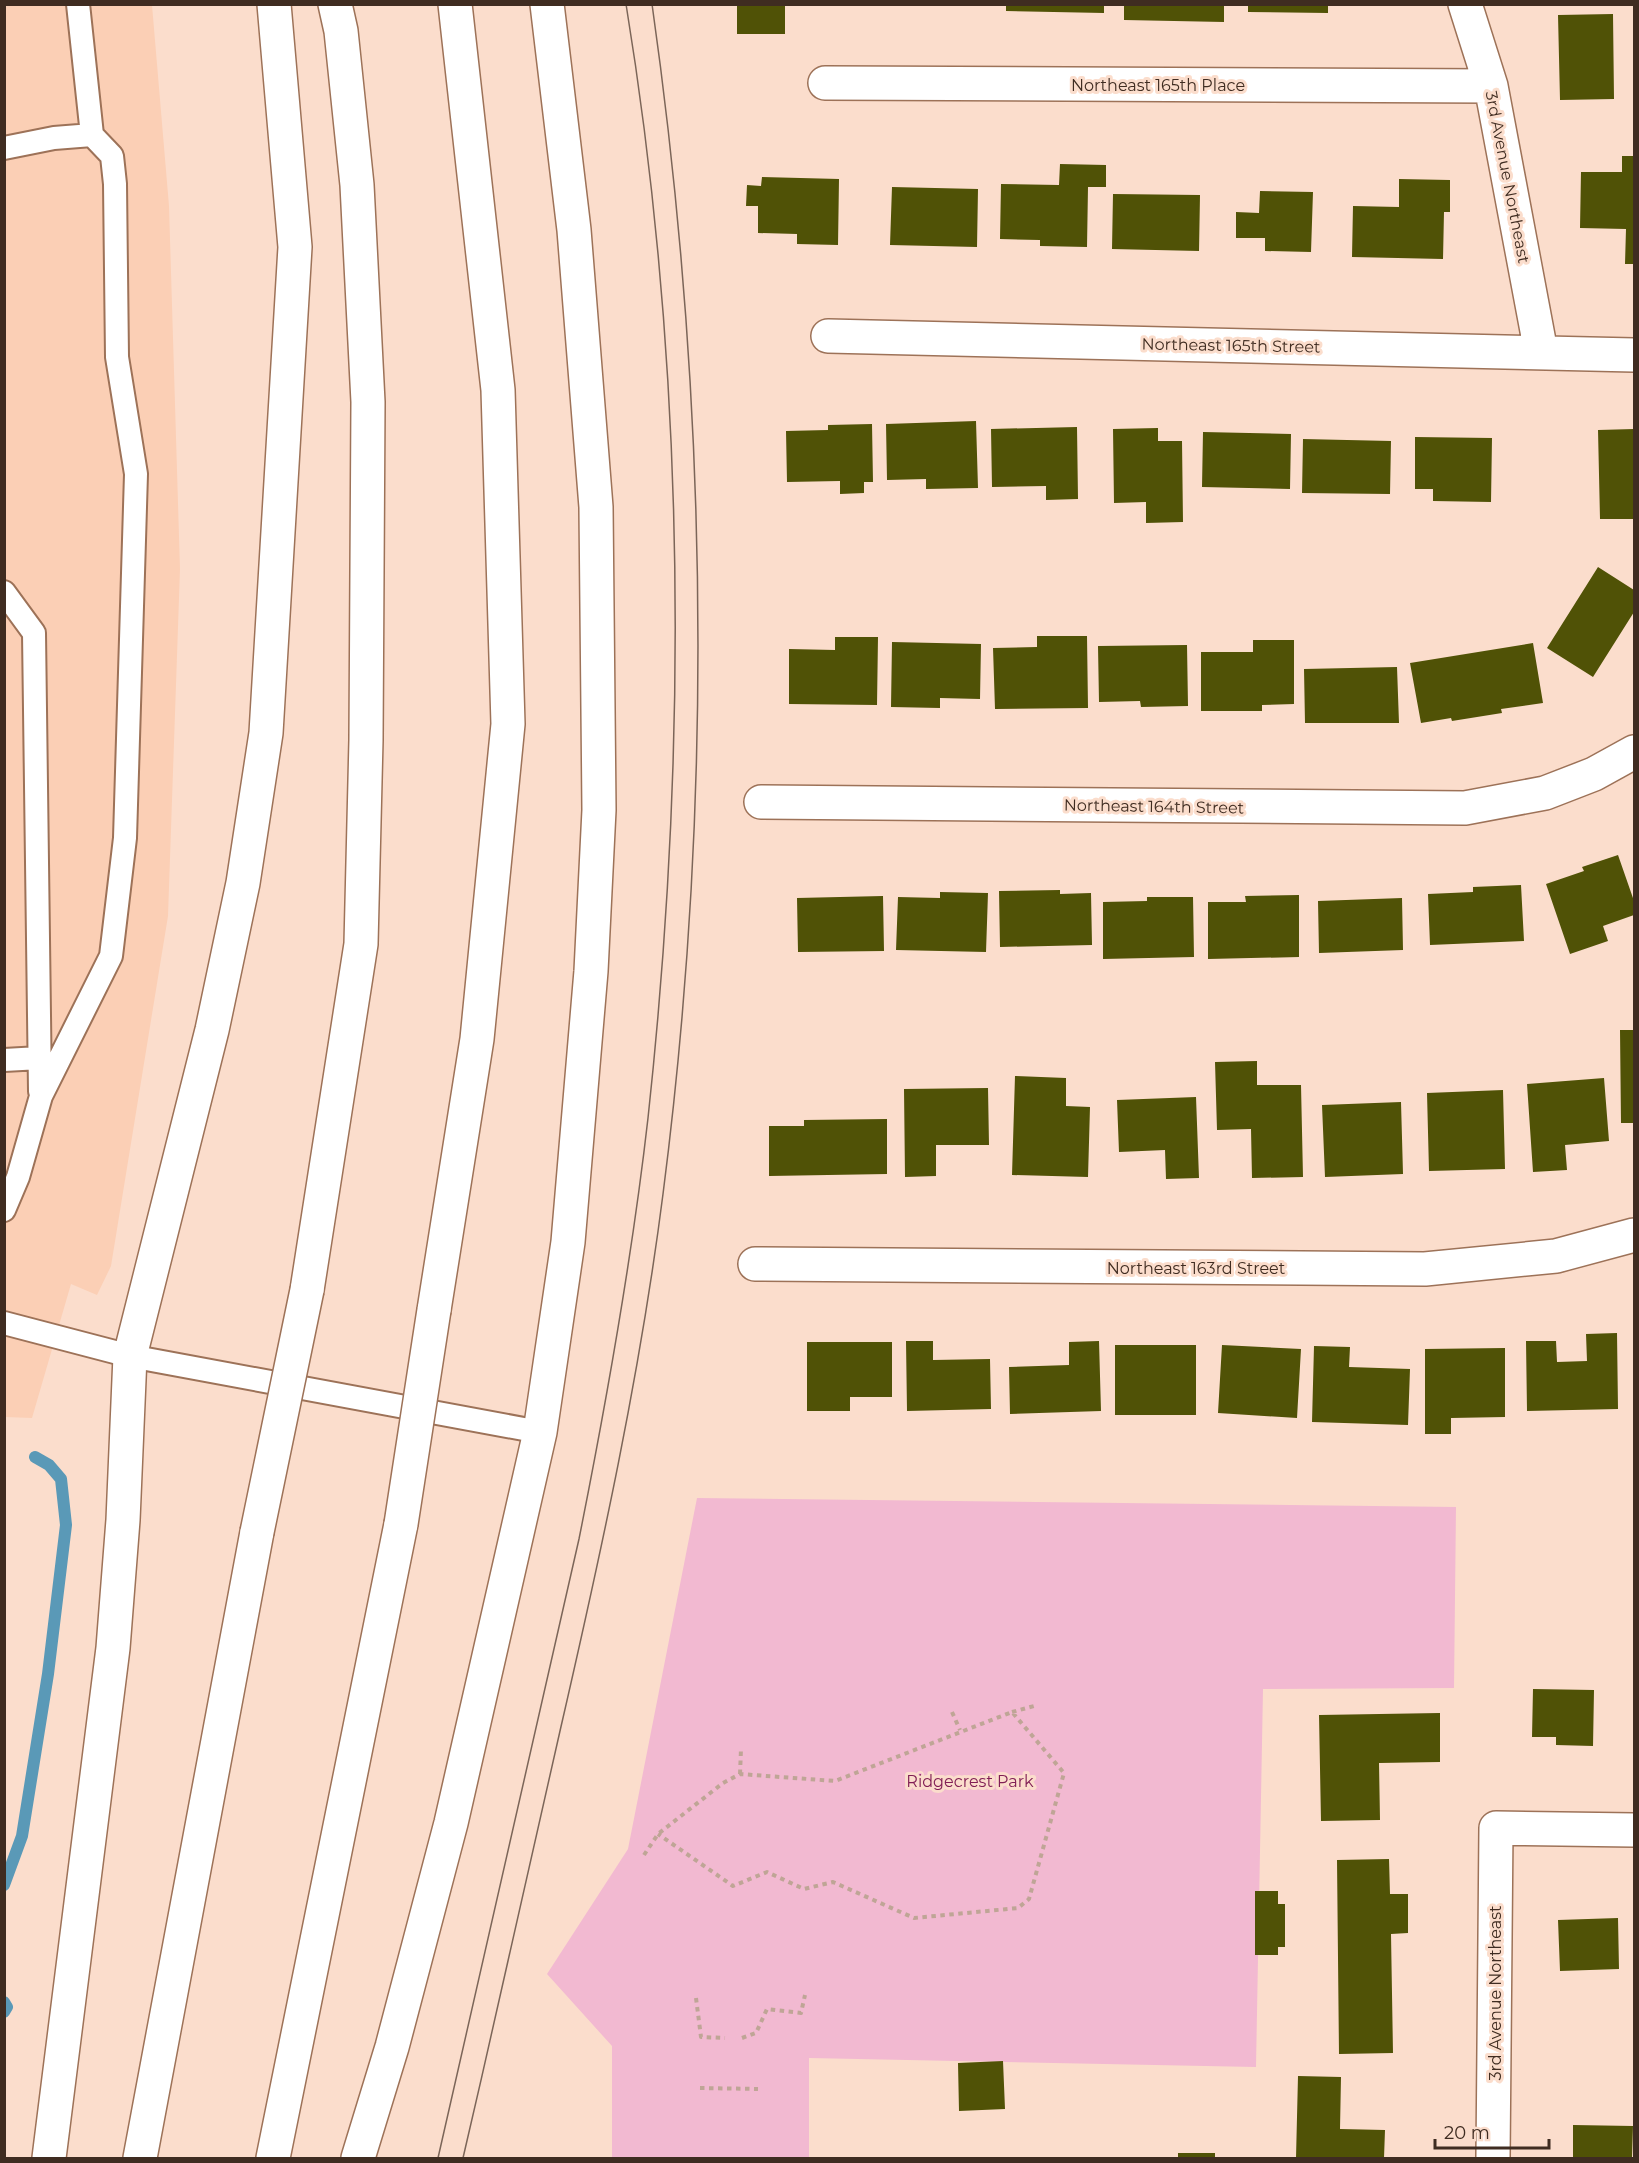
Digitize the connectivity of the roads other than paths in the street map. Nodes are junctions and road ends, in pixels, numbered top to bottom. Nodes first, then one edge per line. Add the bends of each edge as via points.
1 (78, 4) edge
2 (274, 4) edge
3 (335, 4) edge
4 (455, 4) edge
5 (546, 4) edge
6 (1465, 4) edge
7 (825, 83) dead end
8 (1491, 86) junction
9 (92, 135) junction
10 (4, 148) edge
11 (828, 336) dead end
12 (1542, 352) junction
13 (1635, 355) edge
14 (4, 592) edge
15 (1635, 752) edge
16 (761, 802) dead end
17 (40, 1058) junction
18 (4, 1060) edge
19 (41, 1096) junction
20 (4, 1209) edge
21 (1635, 1235) edge
22 (755, 1264) dead end
23 (4, 1323) edge
24 (130, 1356) junction
25 (540, 1432) junction
26 (1635, 1830) edge
27 (49, 2158) edge
28 (140, 2158) edge
29 (273, 2158) edge
30 (358, 2158) edge
31 (1493, 2158) edge

1 - 9 lane
2 - 24 main road via 295,247 266,733 243,883 214,1019
3 - 28 main road, bridge via 357,185 368,402 361,944 307,1290 257,1532
4 - 29 main road, bridge via 498,390 508,724 477,1039 401,1524
5 - 25 main road via 574,230 596,507 599,810 591,971 568,1242
6 - 8 main road, 3rd Avenue Northeast
7 - 8 main road, Northeast 165th Place
8 - 12 main road, 3rd Avenue Northeast
9 - 10 lane
9 - 19 lane via 112,156 117,357 136,474 125,837 111,956
11 - 12 main road, Northeast 165th Street
12 - 13 main road, Northeast 165th Street
14 - 17 lane via 34,633
15 - 16 main road, Northeast 164th Street via 1594,774 1545,793 1465,808
17 - 18 lane
17 - 19 lane
19 - 20 lane via 18,1177
21 - 22 main road, Northeast 163rd Street via 1556,1256 1425,1269
23 - 24 lane
24 - 25 lane
24 - 27 main road via 113,1648
25 - 30 main road via 451,1823 392,2047
26 - 31 main road, 3rd Avenue Northeast via 1496,1828

